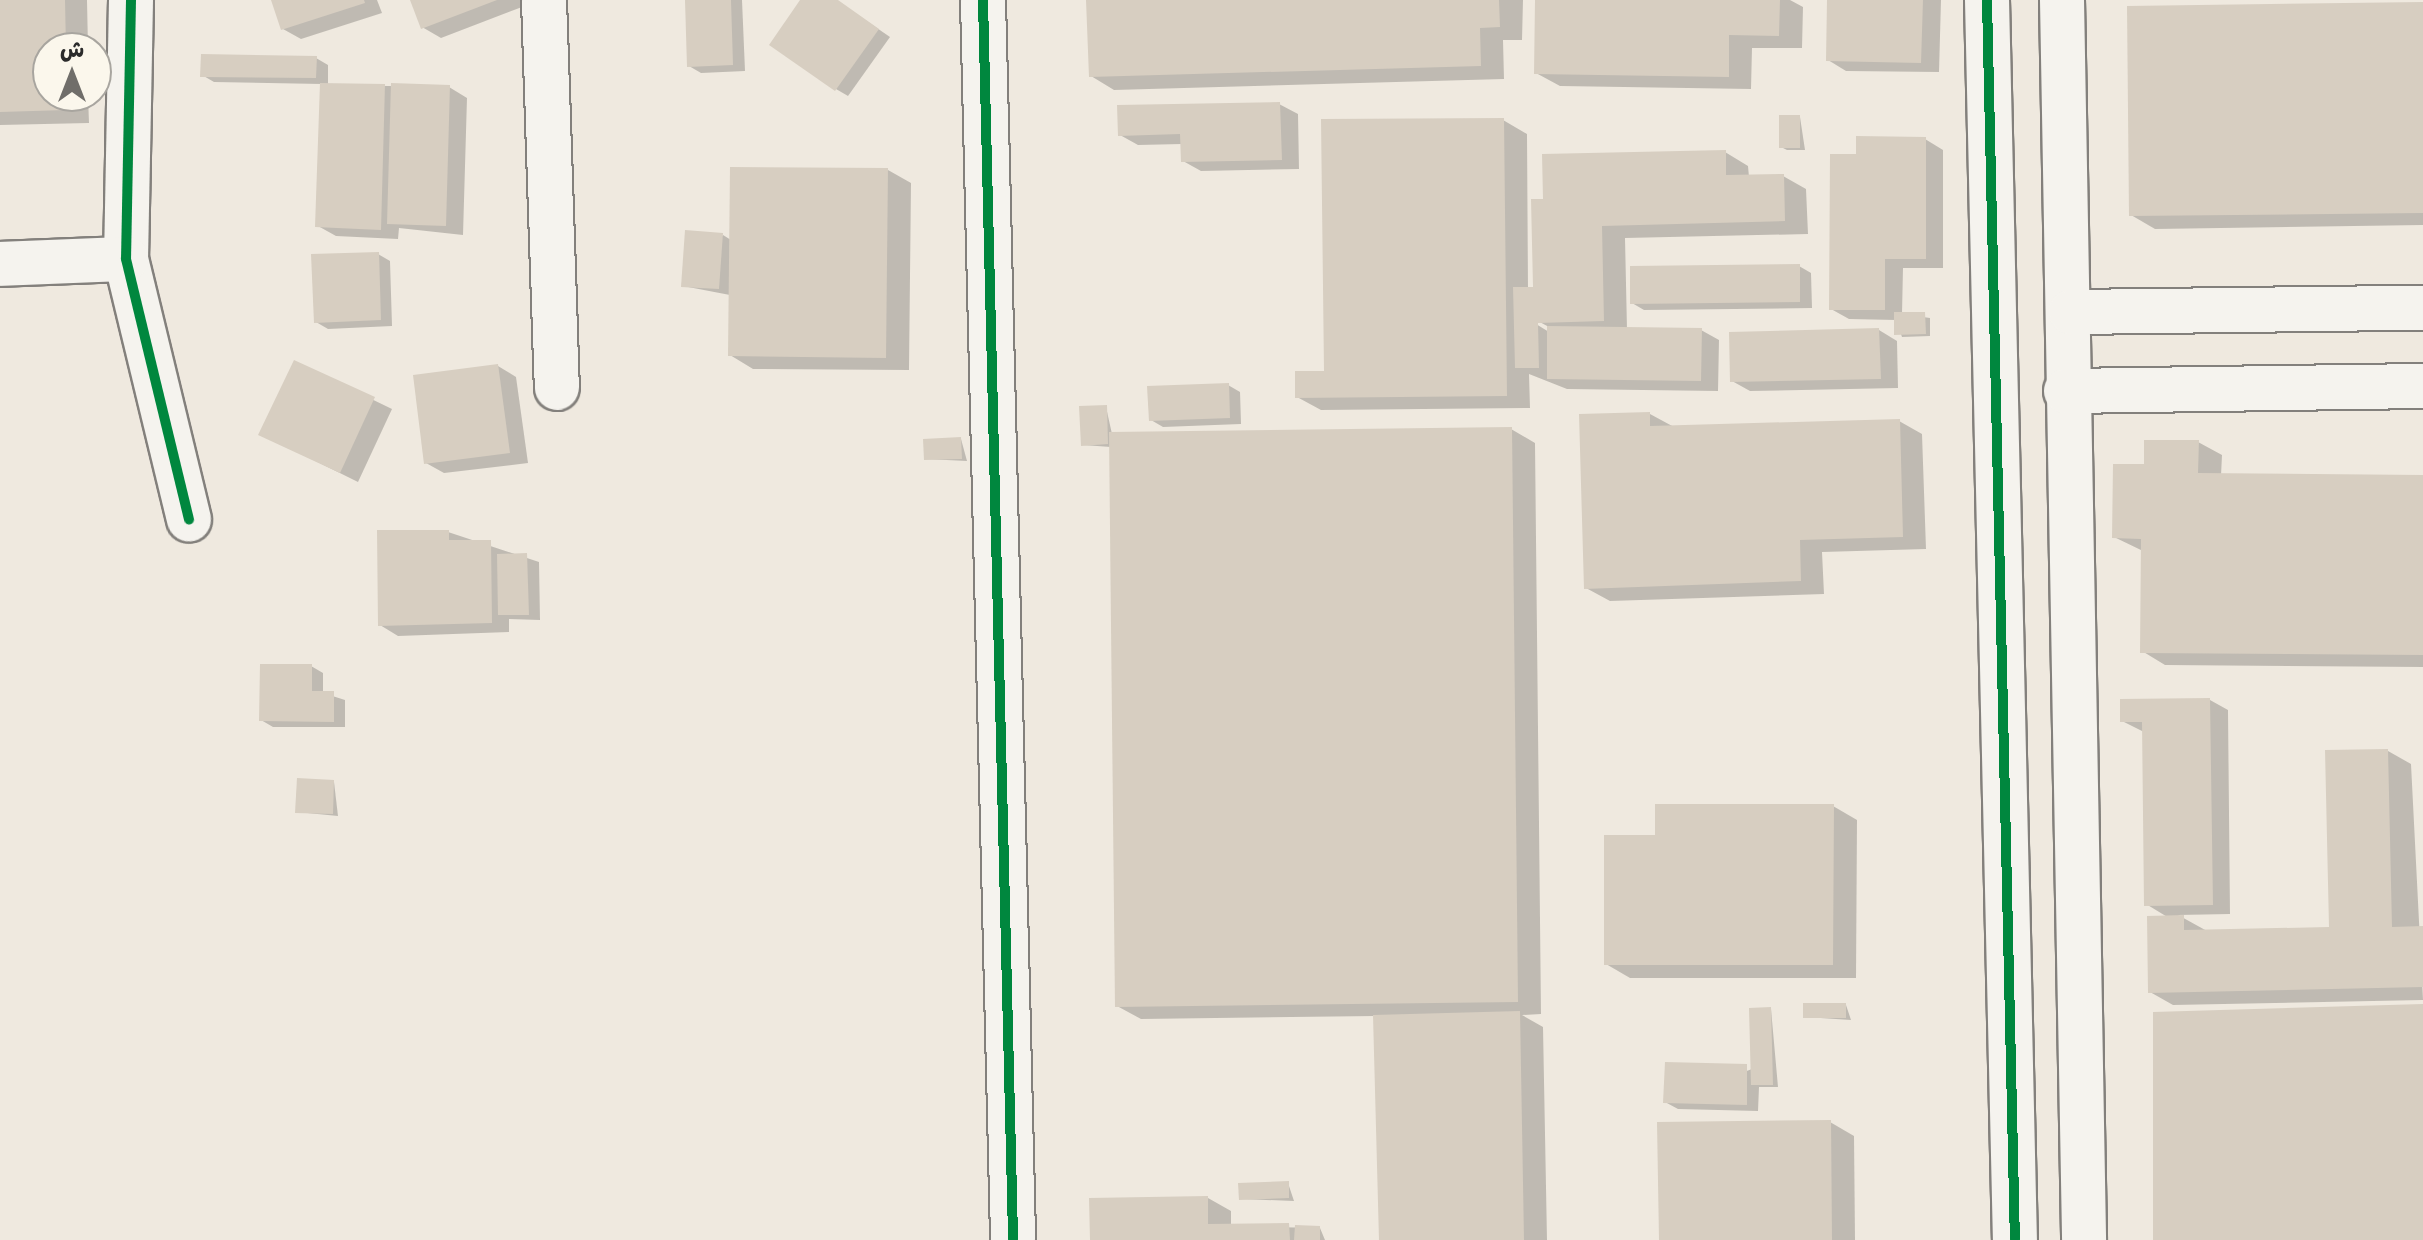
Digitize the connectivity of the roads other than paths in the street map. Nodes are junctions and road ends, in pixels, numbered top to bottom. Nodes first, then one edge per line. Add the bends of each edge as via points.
1 (131, 0) edge
2 (544, 0) edge
3 (983, 0) edge
4 (1987, 0) edge
5 (2062, 0) edge
6 (126, 259) junction
7 (0, 264) edge
8 (2423, 308) edge
9 (2071, 312) junction
10 (2423, 386) edge
11 (557, 388) dead end
12 (2066, 391) junction
13 (189, 520) dead end
14 (1013, 1240) edge
15 (2015, 1240) edge
16 (2084, 1240) edge

1 - 6 street
2 - 11 street
3 - 14 street
4 - 15 street
5 - 9 street
6 - 7 street
6 - 13 street
8 - 9 street
9 - 12 street
10 - 12 street
12 - 16 street

